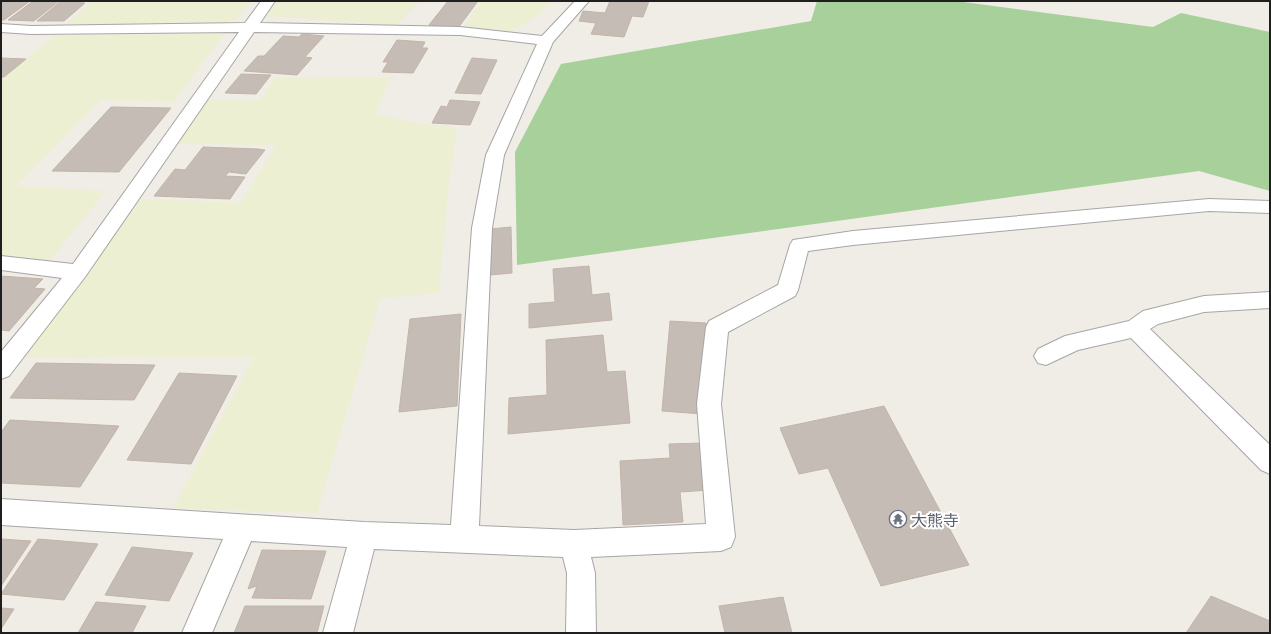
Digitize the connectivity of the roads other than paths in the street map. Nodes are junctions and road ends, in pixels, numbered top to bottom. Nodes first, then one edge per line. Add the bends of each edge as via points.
1 (268, 1) edge
2 (582, 1) edge
3 (249, 26) junction
4 (1, 28) edge
5 (546, 41) junction
6 (1270, 207) edge
7 (1, 263) edge
8 (78, 272) junction
9 (1270, 300) edge
10 (1135, 328) junction
11 (1046, 356) dead end
12 (1, 369) edge
13 (1270, 462) edge
14 (1, 512) edge
15 (242, 527) junction
16 (364, 535) junction
17 (464, 539) junction
18 (574, 544) junction
19 (198, 633) edge
20 (338, 633) edge
21 (581, 633) edge

1 - 3 street
2 - 5 street
3 - 4 street via 31,30
3 - 5 street via 460,31
3 - 8 street
5 - 17 street via 495,155 483,221
6 - 18 street via 1209,204 800,245 787,290 717,327 709,404 721,537
7 - 8 street
8 - 12 street
9 - 10 street via 1204,304 1151,317
10 - 11 street via 1073,342
10 - 13 street
14 - 15 street
15 - 16 street
15 - 19 street
16 - 17 street
16 - 20 street
17 - 18 street
18 - 21 street via 581,573

